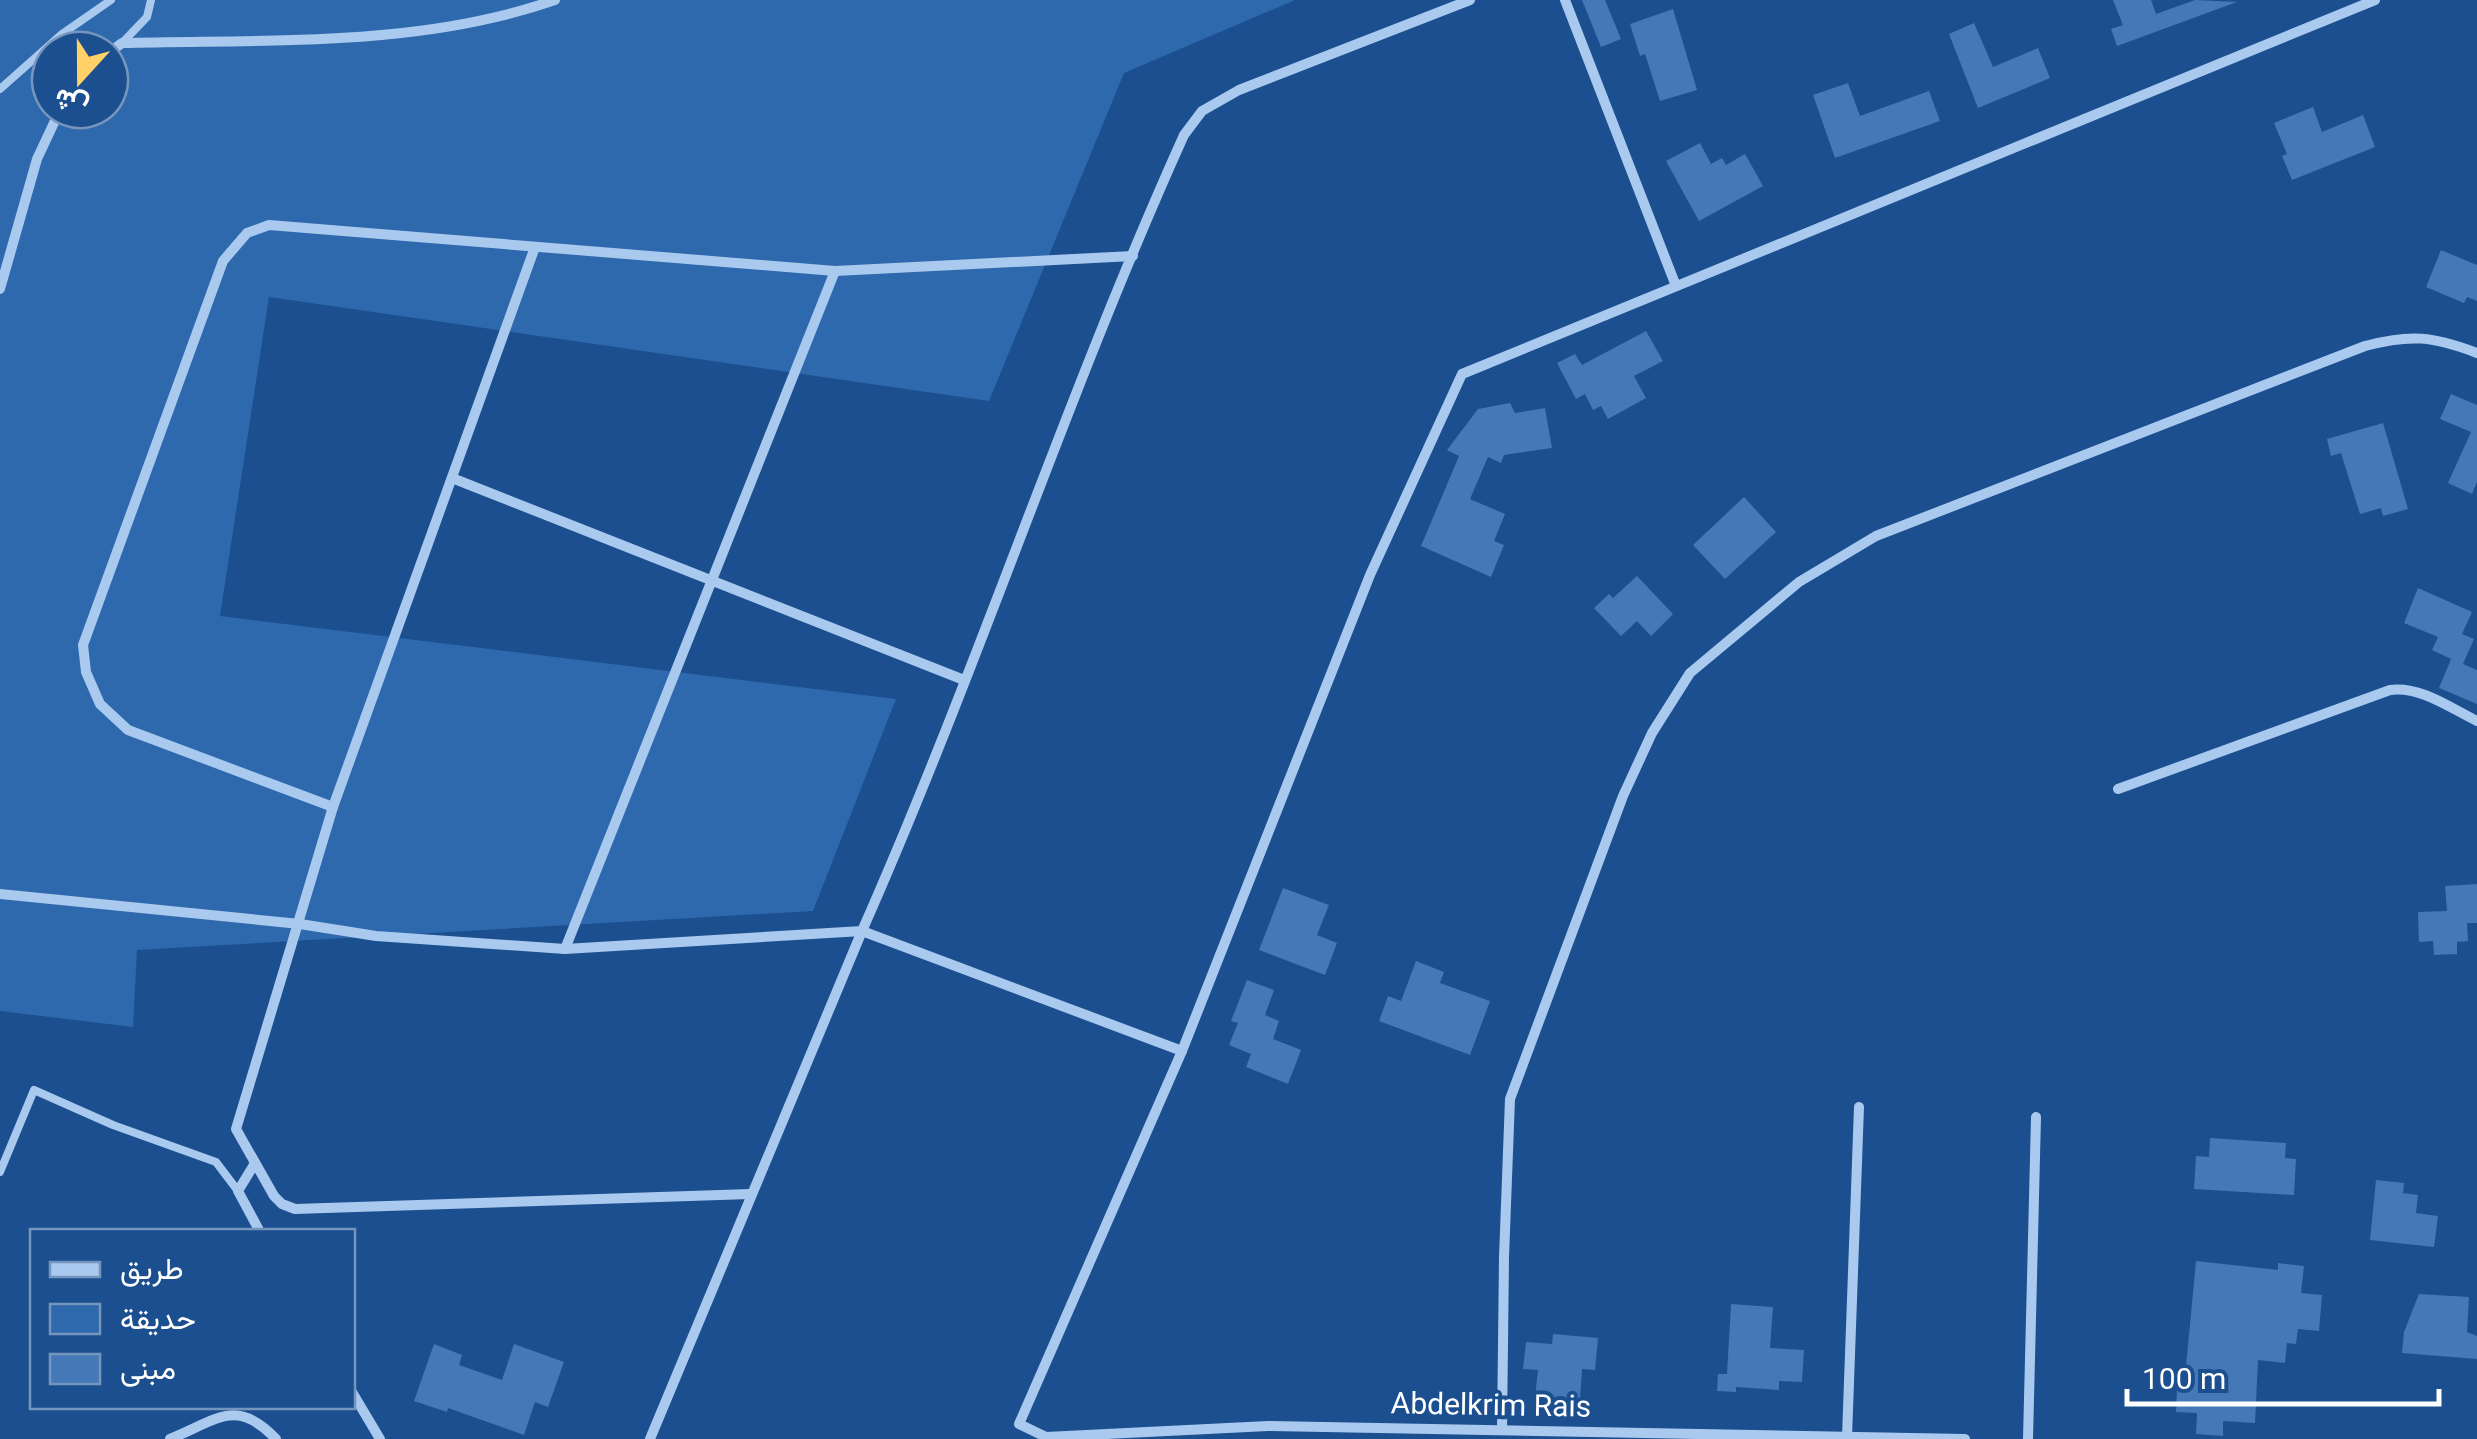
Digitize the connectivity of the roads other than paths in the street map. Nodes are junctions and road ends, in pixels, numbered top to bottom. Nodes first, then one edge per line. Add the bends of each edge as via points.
1 (111, 0) edge
2 (151, 0) edge
3 (556, 0) edge
4 (1470, 0) edge
5 (1565, 0) edge
6 (2375, 0) edge
7 (130, 34) edge
8 (130, 42) edge
9 (0, 89) edge
10 (51, 130) edge
11 (536, 248) junction
12 (1133, 256) junction
13 (834, 271) junction
14 (1676, 286) junction
15 (0, 289) edge
16 (2477, 353) edge
17 (452, 478) junction
18 (711, 580) junction
19 (964, 680) junction
20 (2477, 721) edge
21 (2118, 789) dead end
22 (333, 807) junction
23 (0, 894) edge
24 (300, 924) junction
25 (862, 932) junction
26 (565, 949) junction
27 (1182, 1051) junction
28 (1858, 1107) dead end
29 (2036, 1116) dead end
30 (255, 1163) junction
31 (0, 1172) edge
32 (238, 1191) junction
33 (750, 1194) junction
34 (258, 1229) edge
35 (355, 1397) edge
36 (1502, 1430) junction
37 (1847, 1437) edge
38 (1046, 1438) edge
39 (170, 1439) edge
40 (276, 1439) edge
41 (380, 1439) edge
42 (650, 1439) edge
43 (1965, 1439) edge
44 (2028, 1439) edge

1 - 9 lane
2 - 7 lane via 147,17
3 - 8 street via 405,34
4 - 12 street via 1253,84 1202,112 1184,135
5 - 14 street
6 - 14 street
10 - 15 street
11 - 13 street
11 - 17 street
11 - 22 street via 269,225 247,233 223,261 83,645 100,704 128,730
12 - 13 street
12 - 19 street
13 - 18 street
14 - 27 street via 1460,377 1362,593
16 - 36 street via 2412,336 2365,346 1876,536 1799,582 1690,673 1622,796 1510,1099
17 - 18 street
17 - 22 street
18 - 19 street
18 - 26 street
19 - 25 street
20 - 21 street via 2406,688 2390,690
22 - 24 street
23 - 24 street
24 - 26 street
24 - 30 street via 239,1114 236,1130
25 - 26 street
25 - 27 street
25 - 33 street
27 - 38 street, Abdelkrim Rais via 1018,1424
28 - 37 street
29 - 44 street
30 - 32 street
30 - 33 street via 274,1196 295,1209
31 - 32 lane via 34,1090 216,1162
32 - 34 street
33 - 42 street
35 - 41 street
36 - 37 street, Abdelkrim Rais
36 - 38 street, Abdelkrim Rais via 1268,1426
37 - 43 street, Abdelkrim Rais
39 - 40 street via 242,1414

